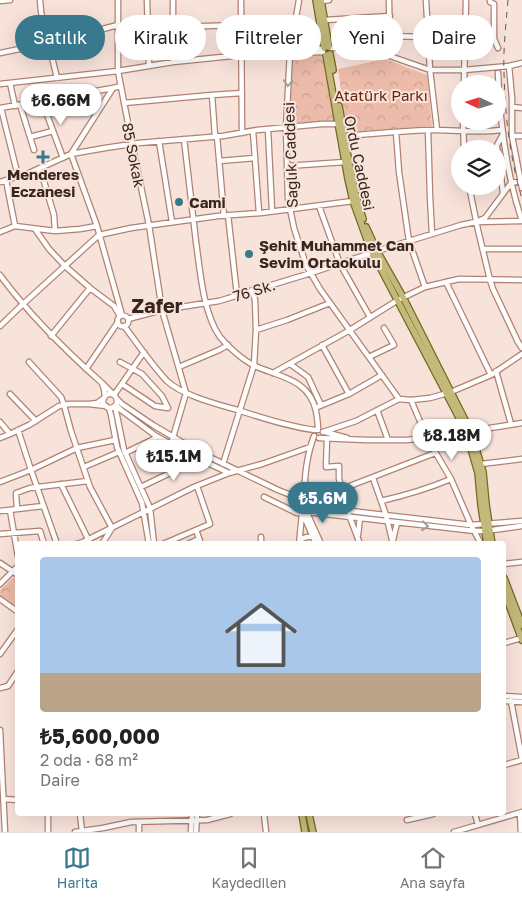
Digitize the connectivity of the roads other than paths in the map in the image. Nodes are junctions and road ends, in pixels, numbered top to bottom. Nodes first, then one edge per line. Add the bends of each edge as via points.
1 (10, 0) edge
2 (40, 0) edge
3 (118, 0) edge
4 (147, 0) edge
5 (173, 0) edge
6 (240, 0) edge
7 (299, 0) edge
8 (320, 0) edge
9 (329, 0) edge
10 (389, 0) edge
11 (426, 0) edge
12 (466, 0) edge
13 (490, 0) edge
14 (0, 1) edge
15 (42, 15) edge
16 (118, 15) edge
17 (148, 15) edge
18 (173, 15) edge
19 (241, 15) edge
20 (296, 15) edge
21 (390, 15) edge
22 (427, 15) edge
23 (466, 15) edge
24 (494, 15) edge
25 (325, 20) junction
26 (331, 20) edge
27 (494, 39) edge
28 (498, 48) dead end
29 (15, 50) edge
30 (321, 51) edge
31 (327, 51) junction
32 (331, 51) edge
33 (0, 53) edge
34 (216, 58) edge
35 (53, 60) edge
36 (118, 60) edge
37 (149, 60) edge
38 (242, 60) edge
39 (290, 60) edge
40 (401, 60) edge
41 (429, 60) edge
42 (464, 60) edge
43 (173, 62) joint
44 (522, 63) edge
45 (149, 66) junction
46 (509, 66) junction
47 (430, 70) junction
48 (464, 70) junction
49 (118, 71) junction
50 (498, 73) dead end
51 (464, 75) edge
52 (57, 78) junction
53 (10, 83) junction
54 (0, 84) edge
55 (121, 86) junction
56 (113, 88) junction
57 (242, 93) junction
58 (212, 94) junction
59 (42, 101) junction
60 (124, 103) junction
61 (17, 106) junction
62 (512, 107) junction
63 (1, 108) edge
64 (522, 108) edge
65 (2, 120) edge
66 (340, 123) junction
67 (286, 128) junction
68 (268, 129) junction
69 (428, 130) junction
70 (437, 130) junction
71 (52, 131) junction
72 (253, 131) junction
73 (462, 131) junction
74 (242, 132) junction
75 (396, 132) junction
76 (502, 133) junction
77 (216, 136) junction
78 (345, 136) junction
79 (512, 136) junction
80 (522, 136) edge
81 (30, 137) junction
82 (184, 140) junction
83 (463, 140) edge
84 (499, 140) edge
85 (159, 141) junction
86 (132, 144) junction
87 (34, 150) dead end
88 (71, 154) junction
89 (63, 158) junction
90 (255, 158) junction
91 (219, 161) junction
92 (345, 162) junction
93 (287, 166) junction
94 (40, 168) junction
95 (18, 176) junction
96 (6, 180) junction
97 (521, 181) edge
98 (0, 182) edge
99 (511, 183) junction
100 (522, 188) edge
101 (506, 189) edge
102 (471, 195) edge
103 (502, 195) edge
104 (353, 202) junction
105 (319, 206) junction
106 (290, 209) junction
107 (272, 211) junction
108 (259, 213) junction
109 (226, 216) junction
110 (193, 220) junction
111 (522, 221) edge
112 (172, 222) junction
113 (476, 222) junction
114 (149, 225) junction
115 (15, 226) junction
116 (97, 226) junction
117 (35, 229) junction
118 (55, 231) junction
119 (0, 232) edge
120 (432, 234) junction
121 (99, 235) junction
122 (409, 241) junction
123 (483, 249) junction
124 (522, 249) edge
125 (374, 252) junction
126 (340, 264) junction
127 (65, 266) junction
128 (311, 273) junction
129 (0, 275) edge
130 (490, 280) junction
131 (522, 280) edge
132 (446, 282) junction
133 (425, 287) junction
134 (90, 288) junction
135 (252, 290) junction
136 (237, 295) junction
137 (400, 299) junction
138 (206, 303) junction
139 (330, 303) junction
140 (23, 304) junction
141 (162, 310) junction
142 (121, 315) junction
143 (370, 317) junction
144 (128, 319) junction
145 (118, 322) junction
146 (0, 326) edge
147 (124, 326) junction
148 (384, 328) dead end
149 (256, 330) junction
150 (350, 330) junction
151 (51, 336) junction
152 (228, 345) junction
153 (322, 345) junction
154 (522, 348) edge
155 (144, 352) junction
156 (522, 354) edge
157 (369, 358) junction
158 (29, 362) dead end
159 (120, 362) dead end
160 (290, 364) junction
161 (254, 365) junction
162 (179, 367) junction
163 (132, 368) junction
164 (86, 369) junction
165 (496, 371) junction
166 (273, 373) junction
167 (382, 375) junction
168 (491, 375) junction
169 (102, 383) junction
170 (122, 384) junction
171 (448, 392) junction
172 (186, 393) junction
173 (10, 394) dead end
174 (349, 394) junction
175 (115, 396) junction
176 (104, 397) junction
177 (399, 399) junction
178 (411, 400) junction
179 (89, 404) junction
180 (64, 405) junction
181 (115, 405) junction
182 (321, 405) junction
183 (107, 407) junction
184 (315, 408) junction
185 (376, 410) junction
186 (240, 411) junction
187 (36, 421) junction
188 (0, 422) edge
189 (522, 423) edge
190 (511, 424) junction
191 (18, 430) junction
192 (469, 432) junction
193 (10, 434) junction
194 (317, 434) junction
195 (158, 437) junction
196 (173, 437) junction
197 (0, 438) edge
198 (327, 438) junction
199 (348, 438) junction
200 (427, 438) junction
201 (116, 440) junction
202 (388, 440) junction
203 (171, 444) junction
204 (311, 445) junction
205 (77, 448) junction
206 (119, 452) junction
207 (125, 453) junction
208 (435, 453) junction
209 (522, 458) edge
210 (199, 459) junction
211 (223, 464) junction
212 (481, 464) junction
213 (84, 467) junction
214 (30, 470) junction
215 (239, 472) junction
216 (229, 473) junction
217 (373, 478) junction
218 (451, 479) junction
219 (88, 481) junction
220 (0, 482) edge
221 (61, 484) junction
222 (197, 486) junction
223 (37, 487) junction
224 (141, 487) junction
225 (264, 497) dead end
226 (381, 501) junction
227 (305, 504) junction
228 (43, 506) junction
229 (150, 508) junction
230 (17, 509) junction
231 (10, 510) junction
232 (0, 511) edge
233 (144, 511) junction
234 (350, 511) junction
235 (360, 512) junction
236 (303, 513) junction
237 (386, 515) junction
238 (349, 517) junction
239 (360, 518) junction
240 (522, 520) edge
241 (387, 522) junction
242 (397, 523) junction
243 (486, 523) junction
244 (471, 525) junction
245 (522, 526) edge
246 (112, 528) junction
247 (196, 530) junction
248 (475, 531) junction
249 (488, 531) junction
250 (13, 533) junction
251 (0, 534) edge
252 (357, 536) junction
253 (260, 537) dead end
254 (313, 537) junction
255 (43, 541) edge
256 (55, 541) edge
257 (85, 541) edge
258 (87, 541) edge
259 (104, 541) edge
260 (149, 541) edge
261 (154, 541) edge
262 (170, 541) edge
263 (200, 541) edge
264 (261, 541) edge
265 (300, 541) edge
266 (301, 541) edge
267 (315, 541) edge
268 (319, 541) edge
269 (359, 541) edge
270 (392, 541) edge
271 (393, 541) edge
272 (480, 541) edge
273 (487, 541) edge
274 (491, 541) edge
275 (15, 543) edge
276 (522, 562) edge
277 (0, 563) edge
278 (506, 564) edge
279 (15, 568) edge
280 (12, 571) junction
281 (15, 573) edge
282 (506, 583) edge
283 (0, 584) edge
284 (506, 596) edge
285 (0, 599) edge
286 (15, 610) edge
287 (522, 625) edge
288 (520, 631) edge
289 (15, 632) edge
290 (522, 639) edge
291 (506, 643) edge
292 (0, 654) edge
293 (15, 676) edge
294 (0, 688) edge
295 (506, 696) edge
296 (522, 697) edge
297 (506, 701) edge
298 (511, 701) junction
299 (522, 702) edge
300 (0, 730) edge
301 (522, 760) edge
302 (506, 764) edge
303 (4, 799) junction
304 (15, 800) edge
305 (521, 812) edge
306 (48, 816) edge
307 (81, 816) edge
308 (193, 816) edge
309 (196, 816) edge
310 (209, 816) edge
311 (222, 816) edge
312 (264, 816) edge
313 (302, 816) edge
314 (310, 816) edge
315 (424, 816) edge
316 (476, 816) edge
317 (207, 820) junction
318 (407, 820) dead end
319 (194, 821) junction
320 (139, 822) junction
321 (478, 825) junction
322 (85, 831) edge
323 (5, 832) edge
324 (48, 832) edge
325 (74, 832) edge
326 (139, 832) edge
327 (191, 832) edge
328 (196, 832) edge
329 (266, 832) edge
330 (305, 832) edge
331 (313, 832) edge
332 (454, 832) edge
333 (521, 832) edge

1 - 14 street
2 - 15 street
3 - 16 street, 85 Sokak
4 - 17 street
5 - 18 street
6 - 19 street
7 - 20 street, Sağlık Caddesi
8 - 9 street
8 - 25 main road, Ordu Caddesi
8 - 31 main road, Ordu Caddesi
10 - 21 street
11 - 22 street
12 - 23 street
13 - 24 street via 494,4
25 - 26 street
25 - 31 main road, Ordu Caddesi
27 - 28 street
29 - 33 street
30 - 31 street
31 - 32 street
31 - 66 main road, Ordu Caddesi
34 - 43 street
35 - 52 street
36 - 49 street, 85 Sokak
37 - 45 street
38 - 57 street
39 -> 67 street, Sağlık Caddesi
40 - 47 street
41 - 47 street
42 - 48 street
43 - 45 street
44 - 46 street
45 - 49 street
46 - 48 street
46 - 62 street
47 - 48 street
47 - 70 street
48 - 51 street
49 - 52 street
49 - 55 street, 85 Sokak
50 - 76 street
52 - 53 street
53 - 54 street
53 - 61 street
55 - 56 street
55 - 60 street, 85 Sokak
56 - 59 street
56 - 88 street
57 - 58 street
57 - 74 street
58 - 60 street
58 - 77 street
59 - 61 street
59 - 71 street
60 - 86 street, 85 Sokak
61 - 63 street
61 - 81 street
62 - 64 street
62 - 79 street
63 - 65 street
65 - 95 street
66 - 67 street
66 - 78 main road, Ordu Caddesi
66 - 92 main road, Ordu Caddesi
67 - 68 street
67 - 93 street, Sağlık Caddesi
68 - 72 street
68 - 107 street
69 - 70 street
69 - 75 street
69 - 120 street
70 - 73 street
71 - 81 street
71 - 89 street
72 - 74 street
72 - 90 street
73 - 76 street
73 - 83 street
74 - 77 street
75 - 78 street
75 - 122 street
76 - 84 street
76 - 99 street
77 - 82 street
77 - 91 street
78 - 125 main road, Ordu Caddesi via 356,198
79 - 80 street
79 - 97 street
81 - 87 street
82 - 85 street
82 - 110 street
85 - 86 street
85 - 112 street
86 - 88 street
86 - 114 street, 85 Sokak
88 - 89 street
88 - 116 street
89 - 94 street
90 - 91 street
90 - 108 street
91 - 109 street
92 - 93 street
92 - 104 main road, Ordu Caddesi
93 - 106 street, Sağlık Caddesi
94 - 95 street
94 - 118 street via 54,215
95 - 96 street
96 - 98 street
96 - 115 street
97 - 99 street
97 - 100 street
99 - 101 street
99 - 111 street
102 - 113 street
103 - 113 street via 485,218
104 - 105 street
104 - 125 main road, Ordu Caddesi
105 - 106 street
105 - 126 street
106 - 107 street
106 - 128 street, Sağlık Caddesi via 306,266
107 - 108 street
108 - 109 street
109 - 110 street
109 - 136 street
110 - 112 street
110 - 138 street
111 - 113 street, 76 Sk.
112 - 114 street
113 - 120 street, 76 Sk.
113 - 123 street
114 - 121 street
114 - 141 street, 85 Sokak
115 - 117 street
115 - 119 street
116 - 118 street
116 - 121 street
117 - 118 street
117 - 127 street
120 - 122 street, 76 Sk.
121 - 127 street
121 - 142 street
122 - 125 street, 76 Sk.
122 - 133 street
123 - 124 street
123 - 130 street
125 - 126 street, 76 Sk.
125 - 137 main road, Ordu Caddesi
126 - 128 street, 76 Sk.
126 - 143 street
127 - 134 street
127 - 140 street
128 - 135 street, 76 Sk.
128 - 139 street, Sağlık Caddesi
129 - 140 street
130 - 131 street
130 - 132 street
130 - 154 street
132 - 133 street
132 - 168 street
133 - 137 street
134 - 142 street
134 - 151 street
135 - 136 street, 76 Sk.
135 - 149 street
136 - 138 street, 76 Sk.
137 - 143 street
137 - 171 main road, Ordu Caddesi
138 - 141 street, 76 Sk.
138 - 152 street via 220,336
139 - 149 street
139 - 150 street, Sağlık Caddesi
140 - 146 street
140 - 151 street
141 - 144 street, 76 Sk.
141 - 162 street, 85 Sokak
142 - 144 street
142 - 145 street
143 - 150 street
144 - 147 street
145 - 147 street
145 - 164 street
147 - 155 street
148 - 157 street via 394,345
149 - 161 street
150 - 153 street
150 - 157 street, Sağlık Caddesi
151 - 164 street
152 - 161 street
152 - 162 street
153 - 160 street
153 - 174 street
155 - 163 street
155 - 172 street via 168,382
156 - 165 street
157 - 167 street, Sağlık Caddesi
158 - 180 street via 61,397
159 - 163 street
160 - 166 street
160 - 182 street via 308,377
161 - 166 street
161 - 186 street
162 - 172 street, 85 Sokak
163 - 170 street
163 - 170 street via 162,396 168,408 155,406
164 - 169 street
165 - 168 street
165 - 190 street
166 - 184 street via 297,382 307,391
167 - 174 street
167 - 177 street, Sağlık Caddesi
168 - 171 street
169 - 175 street
169 - 176 street
170 - 175 street
171 - 178 street
171 - 192 main road, Ordu Caddesi
172 - 186 street
172 - 196 street
173 - 187 street
174 - 182 street
175 - 176 street via 108,394
175 - 181 street
175 - 196 street
176 - 179 street
176 - 183 street
177 - 178 street
177 - 185 street
178 - 200 street
179 - 180 street
179 - 183 street
180 - 187 street
180 - 205 street
181 - 183 street
181 - 195 street
181 - 207 street
182 - 184 street
183 - 201 street
184 - 194 street
185 - 194 street via 356,421
185 - 202 street
186 - 194 street
186 - 211 street
187 - 191 street
188 - 193 street
189 - 190 street
190 - 192 street
191 - 193 street
191 - 214 street
192 - 200 street
192 - 212 main road, Ordu Caddesi
192 - 243 main road, Ordu Caddesi
193 - 197 street
194 - 198 street
194 - 199 street
194 - 204 street
195 - 203 street
195 - 207 street
196 - 203 street
196 - 211 street
198 - 199 street
198 - 217 street via 326,466 339,466 342,489
199 - 202 street
200 - 202 street
200 - 208 street
201 - 205 street
201 - 206 street
203 - 210 street
204 - 215 street
204 - 227 street via 305,478
205 - 213 street
205 - 214 street
206 - 213 street
206 - 233 street
207 - 224 street
208 - 217 street
208 - 218 street
209 - 212 street
210 - 216 street
210 - 224 street
211 - 215 street
212 - 243 main road, Ordu Caddesi
213 - 219 street
214 - 220 street
214 - 223 street
215 - 216 street
215 - 227 street
216 - 222 street
217 - 226 street
218 - 226 street via 414,494
218 - 244 street
219 - 221 street
219 - 246 street
221 - 223 street
221 - 257 street
222 - 229 street
222 - 247 street via 210,524
223 - 228 street
223 - 230 street via 16,493
224 - 229 street
225 - 236 street
226 - 237 street
227 - 234 street
227 - 236 street via 309,510
227 - 236 street via 298,507
228 - 230 street
228 - 256 street
229 - 233 street
229 - 261 street
230 - 231 street
231 - 232 street
231 - 250 street
233 - 246 street
233 - 260 street
234 - 235 street
234 - 238 street
235 - 237 street
235 - 239 street
236 - 238 street
236 - 254 street
236 - 265 street
236 - 268 street
237 - 241 street
237 - 244 street
238 - 239 street
238 - 252 street
239 - 241 street
239 - 252 street
240 - 243 street
241 - 242 street
241 - 270 street
242 -> 248 street
242 - 271 street
243 - 244 street
243 - 249 main road, Ordu Caddesi
244 - 248 street
245 - 249 street
246 - 258 street
246 - 259 street
247 - 262 street
247 - 263 street
248 - 249 street
248 - 272 street
249 - 273 main road, Ordu Caddesi
249 - 274 main road, Ordu Caddesi
250 - 251 street
250 - 255 street via 40,531
250 - 275 street
252 - 269 street
253 - 264 street
254 - 266 street via 304,537
254 - 267 street
276 - 278 street
277 - 280 street
279 - 280 street
280 - 281 street
280 - 283 street
282 - 287 main road
284 - 288 main road
285 - 286 street
288 - 290 main road
289 - 292 street
290 - 291 street
293 - 294 street via 8,686
295 - 296 street
297 - 298 street
298 - 299 street
298 - 301 street
300 - 303 street
301 - 302 street
303 - 304 street
303 - 323 street
305 - 321 street
305 - 333 street
306 - 324 street
307 - 322 street
308 - 319 street
309 - 319 street
310 - 317 street
311 - 317 street
312 - 329 street
313 - 330 main road
314 - 331 main road
315 - 318 street
316 - 321 street
317 - 319 street
319 - 320 street
319 - 327 street
319 - 328 street
320 - 322 street
320 - 326 street
321 - 332 street
322 - 325 street

